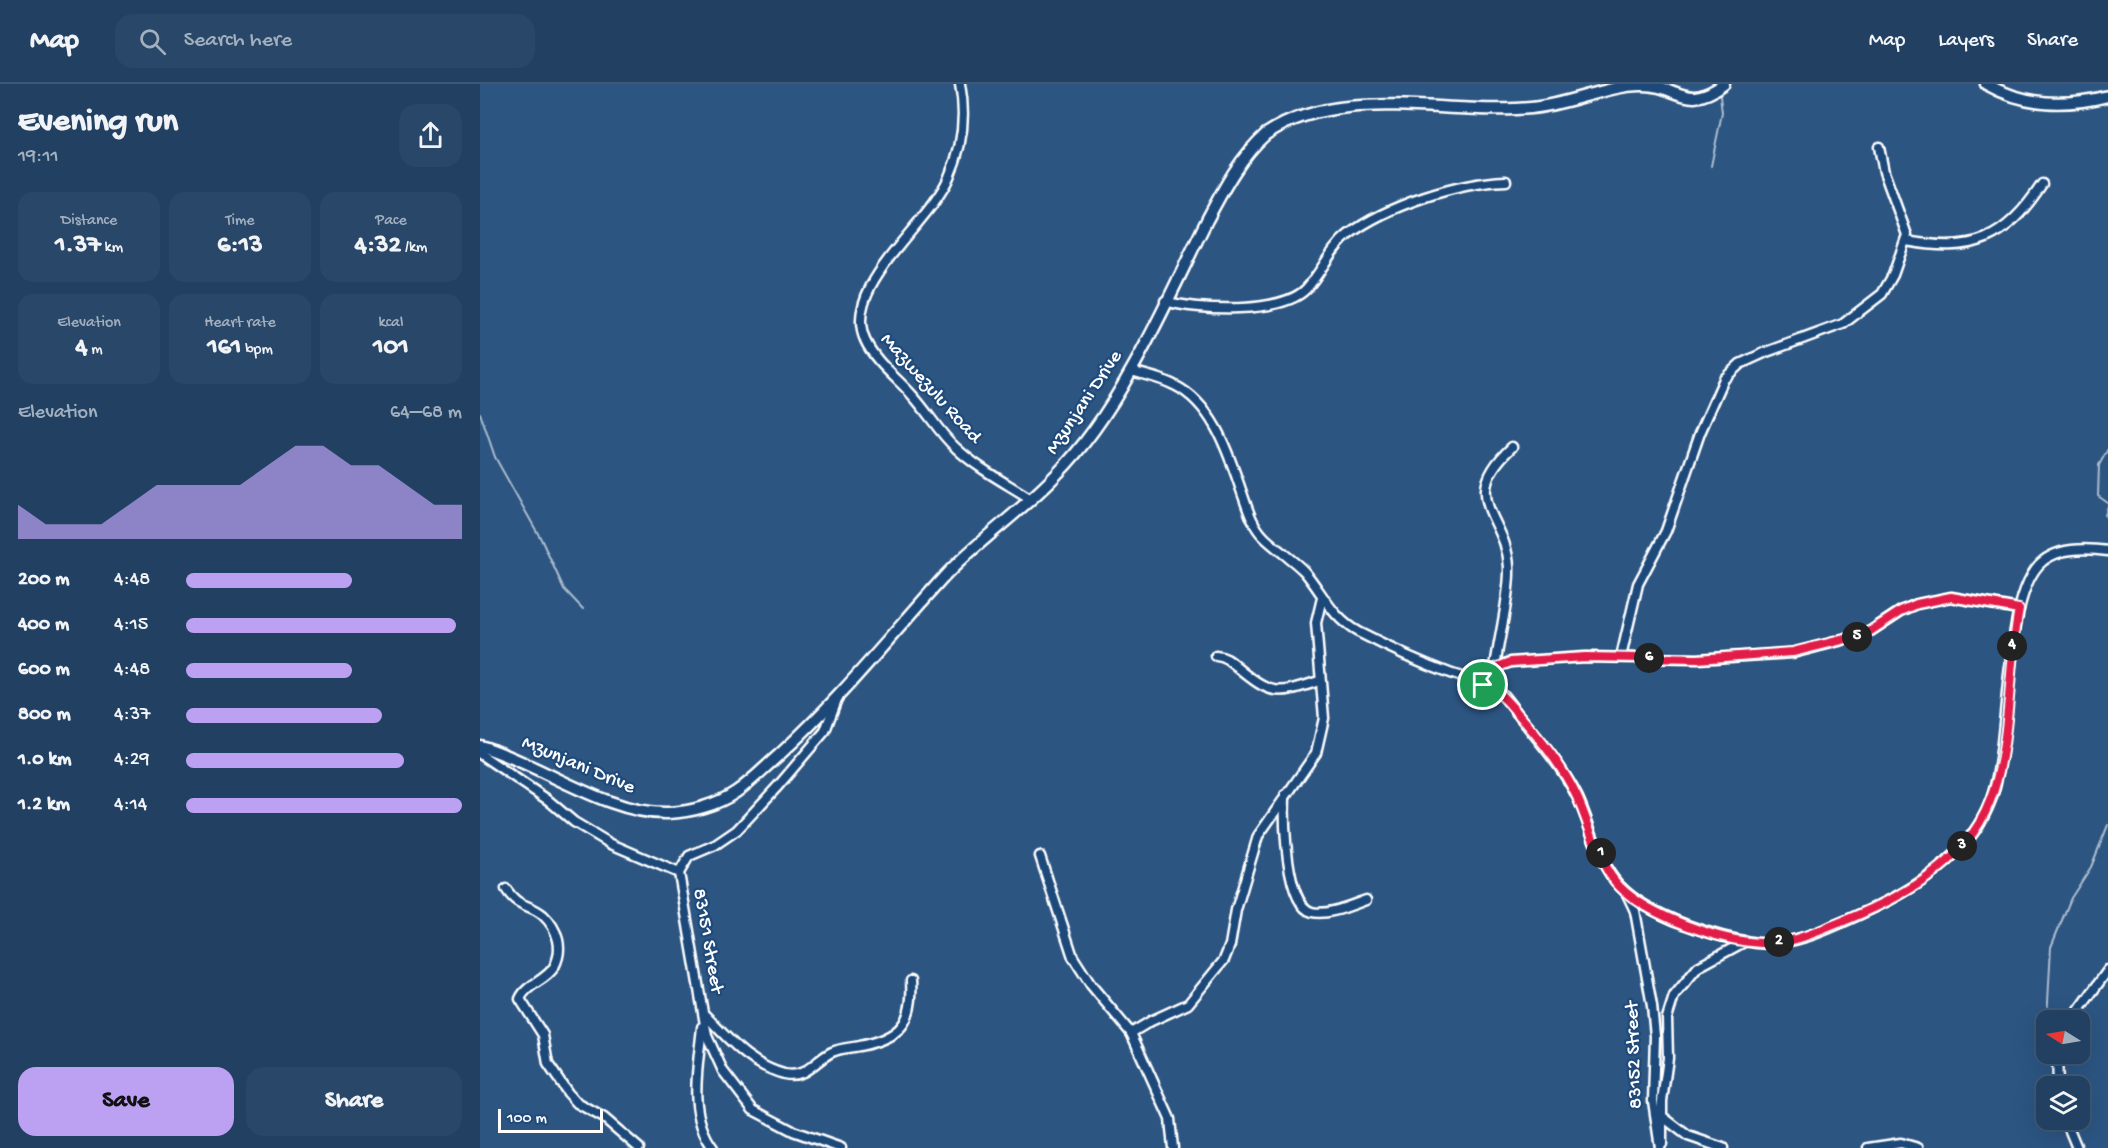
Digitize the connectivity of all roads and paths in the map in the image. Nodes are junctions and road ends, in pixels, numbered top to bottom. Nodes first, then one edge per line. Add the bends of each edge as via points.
1 (960, 84) edge
2 (1724, 84) edge
3 (1986, 84) edge
4 (1657, 85) edge
5 (2108, 96) edge
6 (1879, 147) dead end
7 (1506, 181) dead end
8 (2042, 184) dead end
9 (1906, 242) junction
10 (1165, 301) junction
11 (1131, 371) junction
12 (1512, 447) dead end
13 (1031, 500) junction
14 (2108, 551) edge
15 (1322, 598) junction
16 (2019, 609) junction
17 (1216, 656) dead end
18 (1621, 657) junction
19 (1495, 668) junction
20 (1319, 681) junction
21 (1483, 685) junction
22 (837, 699) junction
23 (480, 746) edge
24 (480, 754) edge
25 (1285, 795) junction
26 (1040, 856) dead end
27 (679, 873) junction
28 (506, 889) dead end
29 (1626, 892) junction
30 (1366, 900) dead end
31 (1746, 941) junction
32 (2108, 970) edge
33 (911, 981) dead end
34 (2079, 1010) edge
35 (703, 1013) junction
36 (1131, 1033) junction
37 (1663, 1117) junction
38 (2070, 1130) edge
39 (639, 1148) edge
40 (713, 1148) edge
41 (842, 1148) edge
42 (1173, 1148) edge
43 (1661, 1148) edge
44 (1723, 1148) edge
45 (1868, 1148) edge
46 (1918, 1148) edge
47 (2077, 1148) edge

1 - 13 street, Mazwezulu Road via 964,112 960,145 949,179 921,222 874,279 863,303 861,328 870,349 955,448
2 - 4 main road, Mzunjani Drive via 1698,97 1679,96
3 - 5 main road via 2023,100 2043,103
4 - 10 main road, Mzunjani Drive via 1634,85 1530,108 1358,100 1326,104 1299,115 1267,134 1251,150 1224,188
6 - 9 street via 1906,228
7 - 10 street via 1467,185 1367,222 1346,237 1305,289 1285,302 1200,309
8 - 9 street via 2018,216 1987,238 1949,247
9 - 18 street via 1882,294 1857,315 1756,357 1730,371 1724,379 1700,433 1666,531 1638,584
10 - 11 main road, Mzunjani Drive
11 - 13 main road, Mzunjani Drive via 1072,456
11 - 15 street via 1179,386 1201,408 1228,450 1254,524 1262,536 1304,572
12 - 19 street via 1493,468 1487,483 1488,508 1509,564
13 - 22 main road, Mzunjani Drive via 947,574
14 - 16 street via 2065,551 2045,558 2033,571
15 - 20 street via 1316,623
15 - 21 street via 1336,616 1355,630
16 - 18 street via 1951,597 1917,604 1866,634 1811,649 1697,659
16 - 31 street via 2003,752 1991,801 1974,832 1928,877 1895,899 1790,941
17 - 20 street via 1227,659 1276,692
18 - 19 street via 1525,661
19 - 21 street via 1491,679
20 - 25 street via 1324,705 1320,743 1307,768
21 - 29 street via 1502,695 1559,765 1608,868
22 - 23 main road, Mzunjani Drive via 743,787 723,800 681,812 640,811 610,802 537,767
22 - 27 street, 83151 Street via 825,731 778,786 737,830 689,856
24 - 27 street via 592,833
25 - 30 street via 1284,839 1296,892 1304,908 1321,912
25 - 36 street via 1258,836 1224,960 1188,1004
26 - 36 street via 1073,957
27 - 35 street, 83151 Street
28 - 39 street via 522,906 544,916 559,940 560,951 552,970 520,999 543,1035 548,1064 577,1103 604,1118
29 - 31 street via 1672,918
29 - 43 street, 83152 Street via 1635,911 1652,1006 1653,1101
31 - 37 street, 83152 Street via 1698,967 1674,996 1667,1018
32 - 34 street
33 - 35 street via 912,998 906,1021 893,1035 833,1052 800,1074 785,1074 749,1058
35 - 40 street via 697,1115
35 - 41 street, 83151 Street via 713,1052 753,1110 785,1128
36 - 42 street via 1170,1119
37 - 43 street, 83152 Street
37 - 44 street via 1688,1136
38 - 47 street
45 - 46 street via 1900,1143

